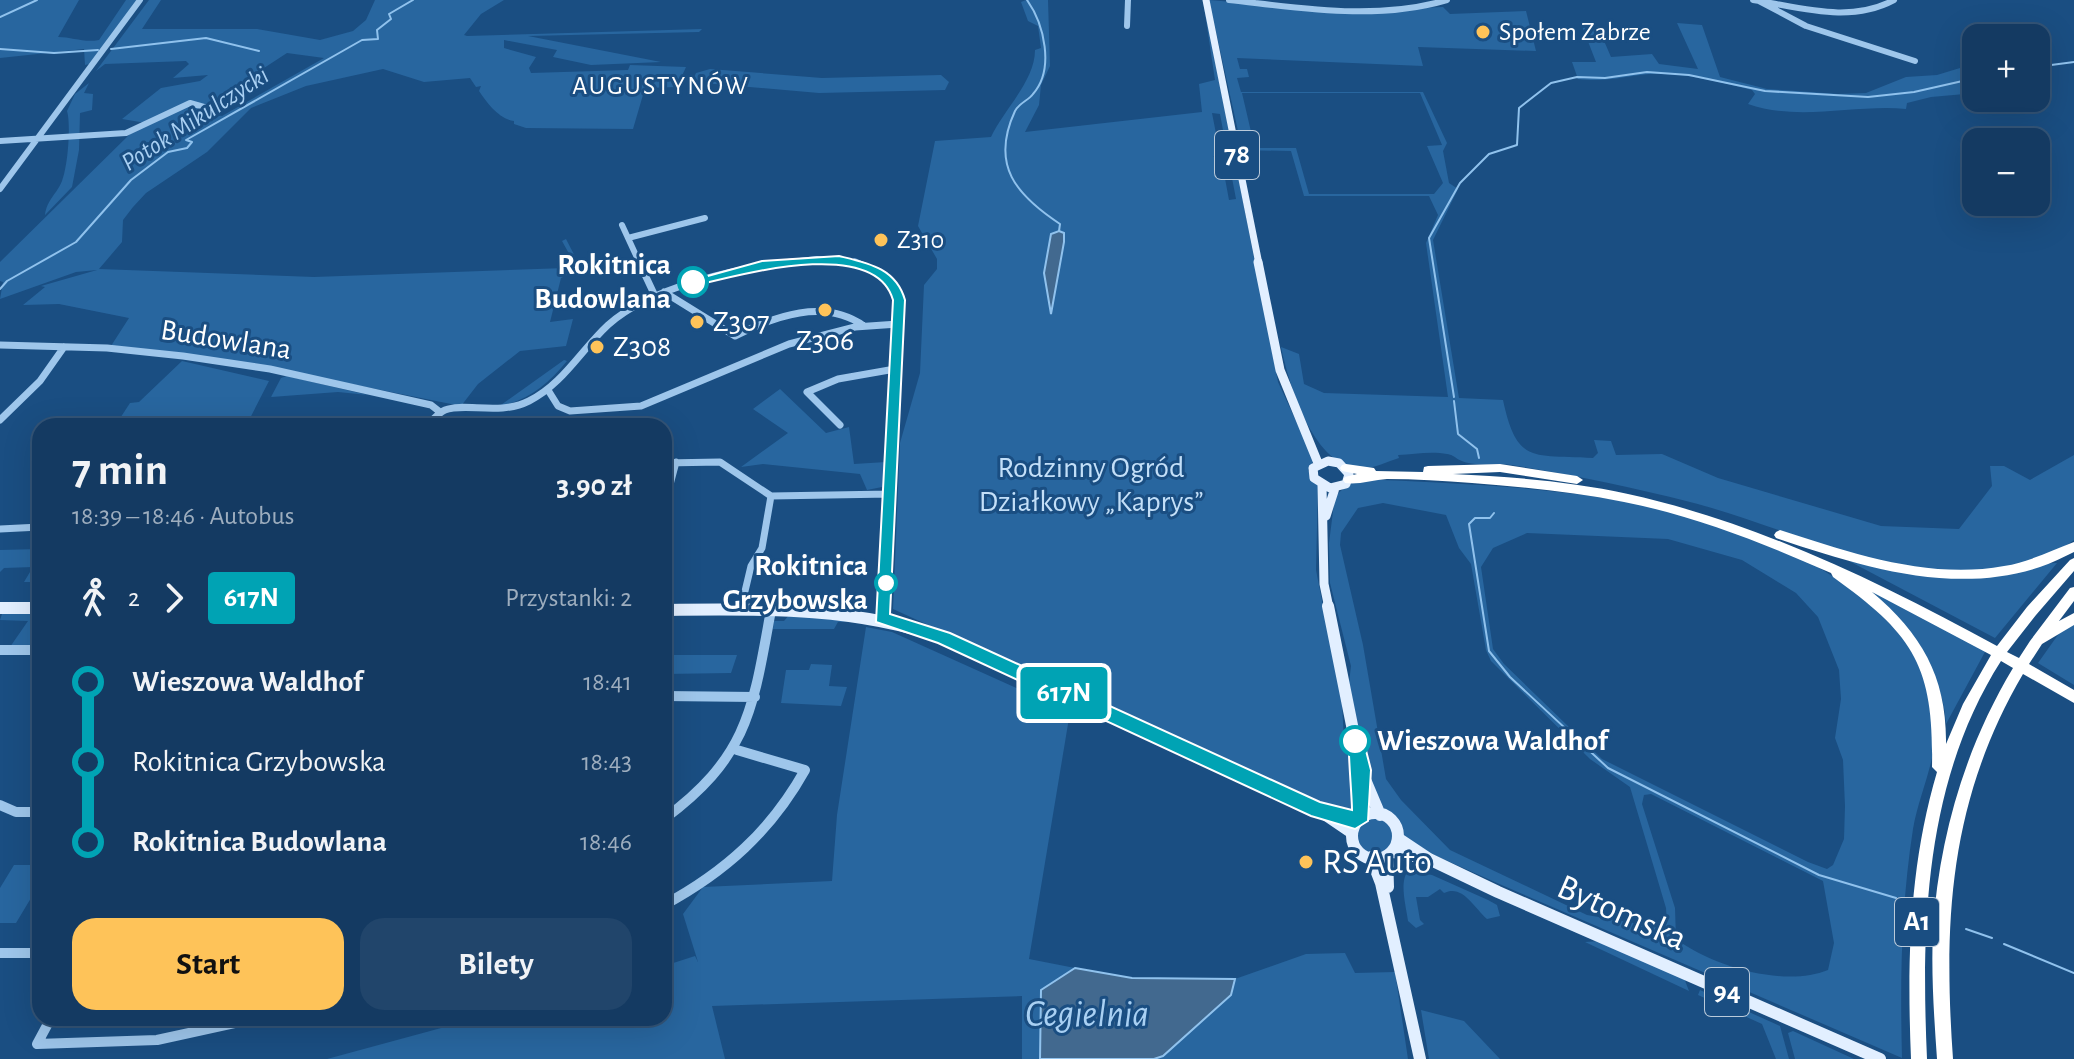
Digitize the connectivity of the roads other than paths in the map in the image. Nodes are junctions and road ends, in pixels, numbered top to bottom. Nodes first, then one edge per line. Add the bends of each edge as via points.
1 (140, 0) edge
2 (1128, 0) edge
3 (1206, 0) edge
4 (1229, 0) edge
5 (1361, 0) edge
6 (1447, 0) edge
7 (1756, 0) edge
8 (1825, 0) edge
9 (1894, 0) edge
10 (1360, 10) junction
11 (1828, 10) junction
12 (1127, 26) dead end
13 (1915, 61) dead end
14 (204, 107) dead end
15 (0, 141) edge
16 (33, 141) junction
17 (0, 189) edge
18 (705, 218) dead end
19 (622, 225) dead end
20 (628, 238) junction
21 (664, 292) junction
22 (655, 296) junction
23 (898, 324) junction
24 (864, 326) junction
25 (0, 345) edge
26 (64, 347) junction
27 (895, 369) junction
28 (548, 390) junction
29 (440, 412) junction
30 (434, 418) edge
31 (0, 420) edge
32 (840, 425) dead end
33 (672, 462) edge
34 (676, 462) junction
35 (1324, 462) junction
36 (1347, 474) junction
37 (672, 477) edge
38 (1322, 485) junction
39 (1335, 488) junction
40 (890, 494) junction
41 (771, 496) junction
42 (1323, 525) junction
43 (32, 527) edge
44 (0, 529) edge
45 (1773, 537) junction
46 (2074, 547) edge
47 (2074, 563) edge
48 (2074, 592) edge
49 (0, 608) edge
50 (32, 608) edge
51 (672, 610) edge
52 (741, 610) junction
53 (771, 610) junction
54 (882, 618) junction
55 (2074, 618) edge
56 (0, 650) edge
57 (32, 650) edge
58 (2028, 652) junction
59 (2070, 690) edge
60 (672, 696) edge
61 (755, 697) junction
62 (737, 750) junction
63 (1361, 770) junction
64 (1938, 786) junction
65 (0, 805) edge
66 (32, 812) edge
67 (672, 813) edge
68 (1380, 815) junction
69 (1356, 822) junction
70 (1393, 849) junction
71 (1371, 857) junction
72 (672, 900) edge
73 (0, 953) edge
74 (32, 953) edge
75 (1403, 977) junction
76 (47, 1026) edge
77 (221, 1026) edge
78 (1420, 1059) edge
79 (1880, 1059) edge
80 (1919, 1059) edge
81 (1945, 1059) edge

1 - 16 street
2 - 12 street
3 - 35 main road, 78 via 1280,370 1292,405
4 - 10 street
5 - 10 street
6 - 10 street via 1423,7
7 - 11 street
7 - 13 street via 1798,22
8 - 11 street
9 - 11 street via 1874,10
14 - 16 street via 190,103 129,132
15 - 16 street
16 - 17 street
18 - 20 street
19 - 20 street
20 - 22 street
21 - 22 street, Budowlana
21 - 23 street, Budowlana via 773,264 847,261 883,273 897,291
21 - 24 street via 735,336 798,315 837,312
22 - 28 street, Budowlana via 608,324
23 - 24 street
23 - 27 street
24 - 28 street via 783,346 641,406 570,411 558,406
25 - 26 street, Budowlana
26 - 29 street, Budowlana via 258,367 431,405
26 - 31 street via 40,381
27 - 32 street via 838,379 807,392
27 - 40 street
28 - 29 street, Budowlana via 511,408
29 - 30 street
33 - 34 street
34 - 37 street
34 - 41 street via 720,462
35 - 36 main road
35 - 38 main road, 78 via 1312,473
36 - 39 main road
36 - 45 highway via 1524,470 1658,497
38 - 39 main road
38 - 42 main road, 78
39 - 42 main road, 78
40 - 41 street
40 - 54 street
41 - 52 street via 762,548 751,566
42 - 63 main road, 78 via 1324,584
43 - 44 street
45 - 46 highway via 1871,563 1956,575 2031,566
45 - 59 highway via 1876,578
45 - 64 highway via 1863,591 1916,647 1932,677 1941,712
47 - 64 highway, A1 via 1993,662 1964,717
48 - 58 highway, A1
49 - 50 main road
51 - 52 main road
52 - 53 main road
53 - 54 main road
53 - 61 street
54 - 69 main road via 944,638 1318,810
55 - 58 highway
56 - 57 street
58 - 81 highway, A1 via 1985,729 1952,835 1942,933
60 - 61 street
61 - 62 street
62 - 67 street via 702,791
62 - 72 street via 805,770 784,809 757,841
63 - 68 main road, 78
63 - 69 main road, 78
64 - 80 highway, A1 via 1917,923
65 - 66 street
68 - 69 main road
68 - 70 main road via 1393,825
69 - 71 main road via 1356,847
70 - 71 main road
70 - 75 main road via 1386,871
70 - 79 main road, Bytomska / 94 via 1429,859
71 - 75 main road
73 - 74 street
75 - 78 main road
76 - 77 street via 37,1044 157,1040

